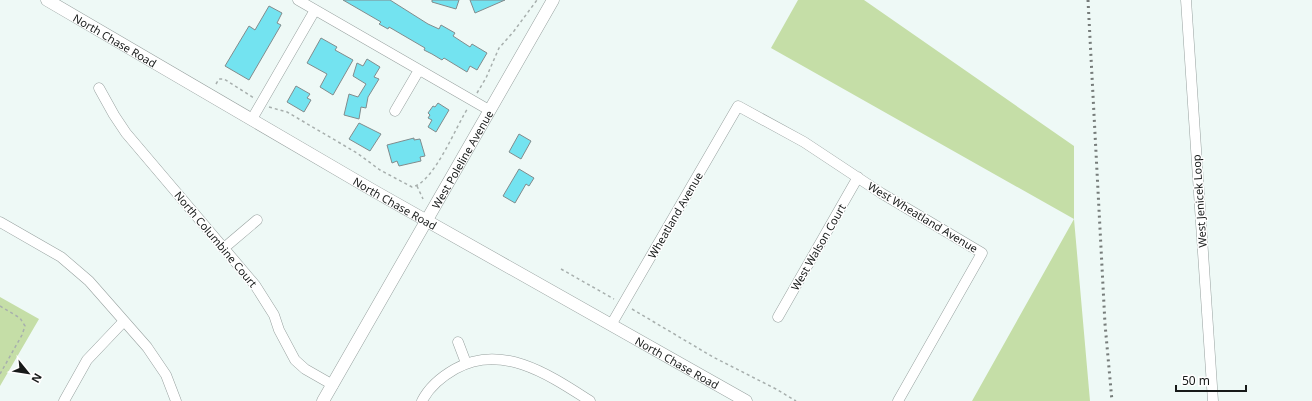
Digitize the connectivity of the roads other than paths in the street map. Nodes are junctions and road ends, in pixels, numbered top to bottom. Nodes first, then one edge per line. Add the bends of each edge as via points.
1 (47, 0) edge
2 (298, 0) edge
3 (554, 0) edge
4 (1186, 0) edge
5 (315, 10) junction
6 (419, 70) junction
7 (99, 88) dead end
8 (738, 106) joint
9 (489, 110) junction
10 (395, 111) dead end
11 (252, 119) junction
12 (858, 177) junction
13 (427, 219) junction
14 (257, 220) dead end
15 (0, 222) edge
16 (224, 248) junction
17 (778, 317) dead end
18 (124, 321) junction
19 (611, 325) junction
20 (458, 342) dead end
21 (466, 363) junction
22 (333, 384) junction
23 (64, 401) edge
24 (176, 401) edge
25 (324, 401) edge
26 (422, 401) edge
27 (590, 401) edge
28 (746, 401) edge
29 (898, 401) edge
30 (1213, 401) edge

1 - 11 street, North Chase Road
2 - 5 street
3 - 9 street, West Poleline Avenue
4 - 30 street, West Jenicek Loop
5 - 6 street
5 - 11 street
6 - 9 street
6 - 10 street
7 - 16 street, North Columbine Court via 126,132
8 - 12 street, West Wheatland Avenue via 804,142
8 - 19 street, Wheatland Avenue
9 - 13 street, West Poleline Avenue
11 - 13 street, North Chase Road
12 - 17 street, West Walson Court
12 - 29 street, West Wheatland Avenue via 898,204 982,253
13 - 19 street, North Chase Road
13 - 22 street, West Poleline Avenue
14 - 16 street
15 - 18 street via 61,257 89,281
16 - 22 street, North Columbine Court via 255,285 274,315 295,360 304,369
18 - 23 street via 87,360
18 - 24 street via 147,347 166,375
19 - 28 street, North Chase Road
20 - 21 street
21 - 26 street via 434,384
21 - 27 street via 489,359 522,363
22 - 25 street, West Poleline Avenue

